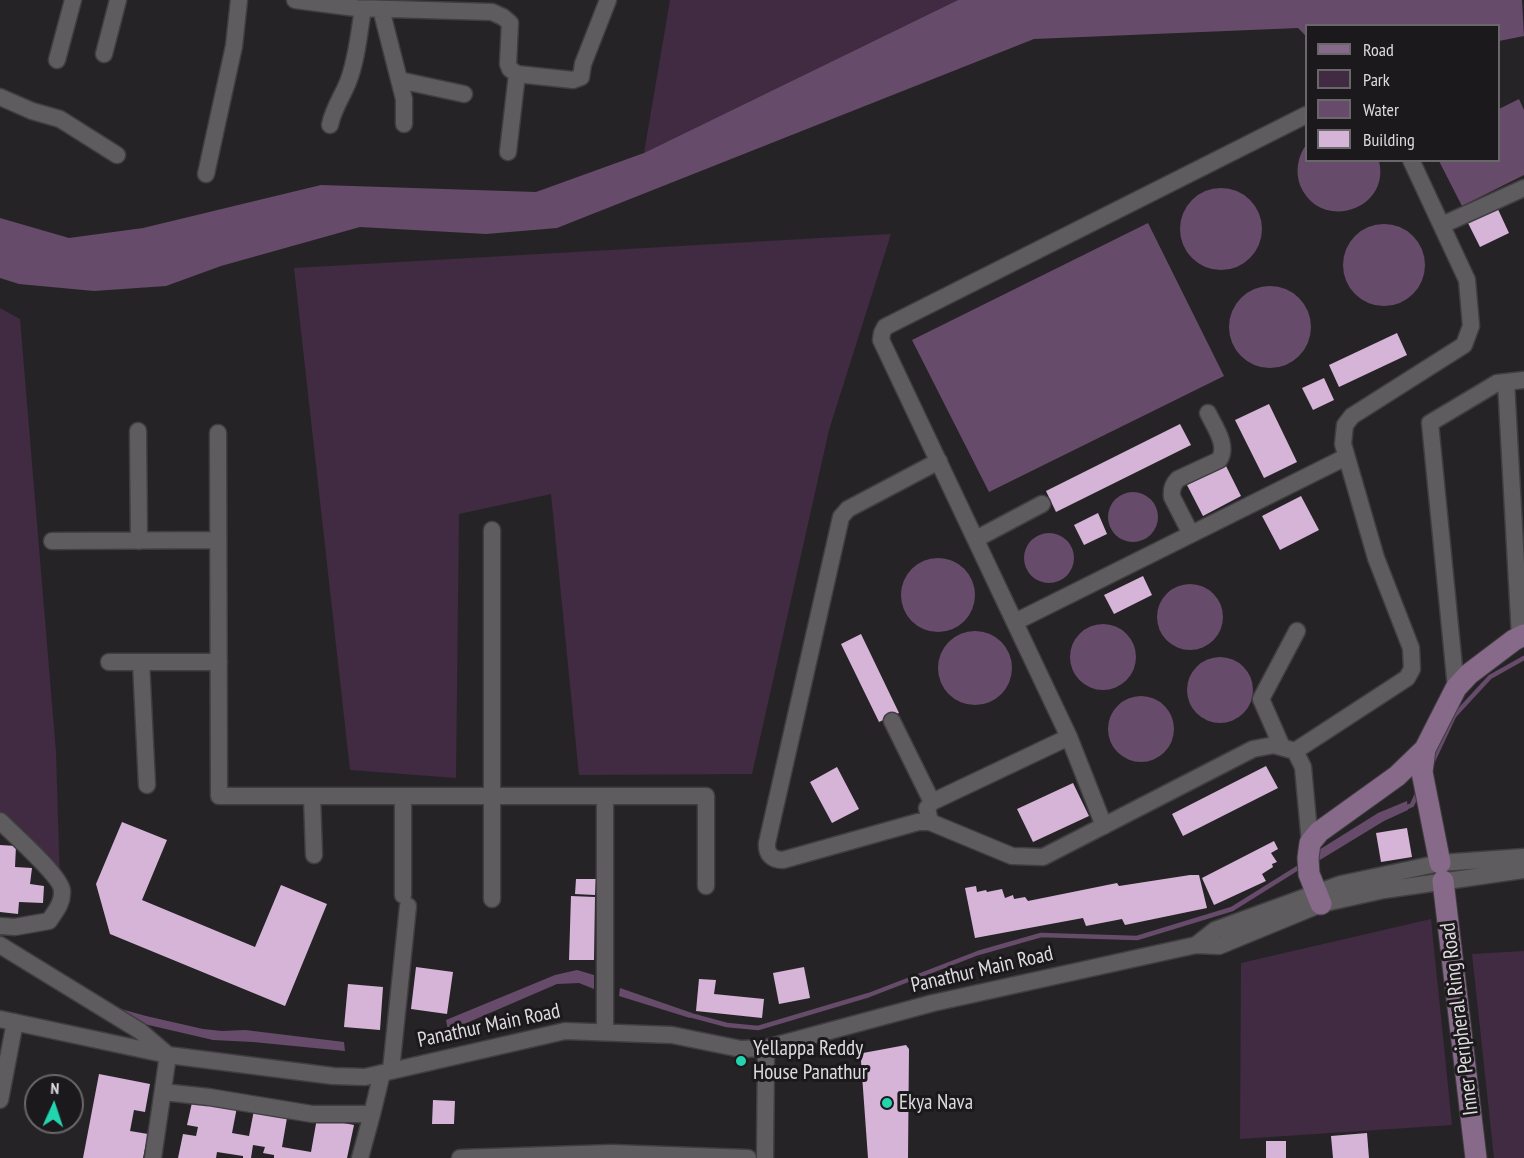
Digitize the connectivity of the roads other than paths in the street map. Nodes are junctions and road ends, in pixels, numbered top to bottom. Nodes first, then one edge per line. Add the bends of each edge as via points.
1 (72, 0) edge
2 (118, 0) edge
3 (239, 0) edge
4 (295, 0) edge
5 (608, 0) edge
6 (342, 3) edge
7 (414, 5) edge
8 (363, 9) junction
9 (381, 9) junction
10 (104, 54) dead end
11 (57, 60) dead end
12 (517, 74) junction
13 (399, 80) junction
14 (464, 94) dead end
15 (0, 97) edge
16 (1305, 117) edge
17 (404, 124) dead end
18 (330, 125) dead end
19 (508, 153) dead end
20 (117, 155) dead end
21 (1412, 162) edge
22 (206, 174) dead end
23 (1524, 188) edge
24 (1442, 225) junction
25 (1524, 380) edge
26 (1506, 382) junction
27 (1208, 413) dead end
28 (138, 431) dead end
29 (218, 433) dead end
30 (1346, 457) junction
31 (939, 461) junction
32 (1042, 504) dead end
33 (492, 530) dead end
34 (1191, 534) junction
35 (976, 539) junction
36 (218, 540) junction
37 (52, 541) dead end
38 (139, 541) junction
39 (1015, 622) junction
40 (1297, 631) dead end
41 (1522, 636) edge
42 (109, 662) dead end
43 (141, 662) junction
44 (219, 662) junction
45 (1456, 688) junction
46 (892, 722) dead end
47 (1070, 736) junction
48 (1288, 749) junction
49 (1425, 749) junction
50 (147, 785) dead end
51 (312, 796) junction
52 (403, 796) junction
53 (492, 796) junction
54 (605, 796) junction
55 (932, 802) junction
56 (0, 821) edge
57 (930, 822) junction
58 (1104, 826) junction
59 (314, 855) dead end
60 (1524, 857) edge
61 (1524, 870) edge
62 (1442, 872) junction
63 (1312, 874) junction
64 (706, 886) dead end
65 (492, 899) dead end
66 (0, 926) edge
67 (0, 945) edge
68 (7, 1020) edge
69 (605, 1031) junction
70 (766, 1048) junction
71 (164, 1054) junction
72 (387, 1071) junction
73 (164, 1092) junction
74 (0, 1100) edge
75 (372, 1114) junction
76 (612, 1155) edge
77 (146, 1158) edge
78 (153, 1158) edge
79 (360, 1158) edge
80 (460, 1158) edge
81 (748, 1158) edge
82 (765, 1158) edge
83 (1476, 1158) edge

1 - 11 street
2 - 10 street
3 - 22 street via 234,46
4 - 6 street
5 - 12 street via 581,77 573,80
6 - 8 street
7 - 9 street
7 - 12 street via 492,12 503,17 510,23 508,64
8 - 9 street
8 - 18 street via 354,60
9 - 13 street
12 - 19 street
13 - 14 street
13 - 17 street
15 - 20 street via 60,119
16 - 31 street via 885,327 881,340
21 - 24 street
23 - 24 street
24 - 30 street via 1467,280 1471,326 1468,337 1464,345 1352,416 1343,434
25 - 26 street
26 - 41 street
26 - 45 street via 1497,383 1430,423
27 - 34 street via 1222,454 1219,460 1178,479 1172,492
28 - 38 street
29 - 36 street
30 - 34 street
30 - 48 street via 1376,558 1411,648 1412,669 1407,678
31 - 35 street
31 - 57 street via 848,509 841,517 766,847 774,859 783,860 898,826
32 - 35 street
33 - 53 street
34 - 39 street
35 - 39 street
36 - 38 street
36 - 44 street
37 - 38 street
39 - 47 street
40 - 48 street via 1262,699
41 - 45 main road, Inner Peripheral Ring Road
42 - 43 street
43 - 44 street
43 - 50 street
44 - 51 street via 219,796
45 - 49 main road, Inner Peripheral Ring Road
46 - 55 street
47 - 55 street
47 - 58 street
48 - 58 street via 1274,745 1253,749
48 - 63 street via 1303,768
49 - 62 main road, Inner Peripheral Ring Road via 1424,781
49 - 63 main road, Inner Peripheral Ring Road via 1397,776 1319,832
51 - 52 street
51 - 59 street
52 - 53 street
52 - 72 street via 406,901
53 - 54 street
53 - 65 street
54 - 64 street via 706,796
54 - 69 street
55 - 57 street via 927,808
56 - 66 street via 63,889 61,903 49,921
57 - 58 street via 1012,856 1028,858 1043,857
60 - 62 street, Panathur Main Road
61 - 62 street, Panathur Main Road
62 - 63 street, Panathur Main Road via 1341,884
62 - 83 main road, Inner Peripheral Ring Road
63 - 70 street, Panathur Main Road via 1196,945 933,1003
67 - 71 street via 140,1031
68 - 71 street, Panathur Main Road
68 - 74 street
69 - 70 street, Panathur Main Road via 672,1035 741,1049
69 - 72 street, Panathur Main Road via 565,1031
70 - 82 street
71 - 72 street, Panathur Main Road via 333,1076 365,1077
71 - 73 street
71 - 77 street
72 - 75 street
73 - 75 street via 312,1114
73 - 78 street
75 - 79 street
76 - 80 street
76 - 81 street

